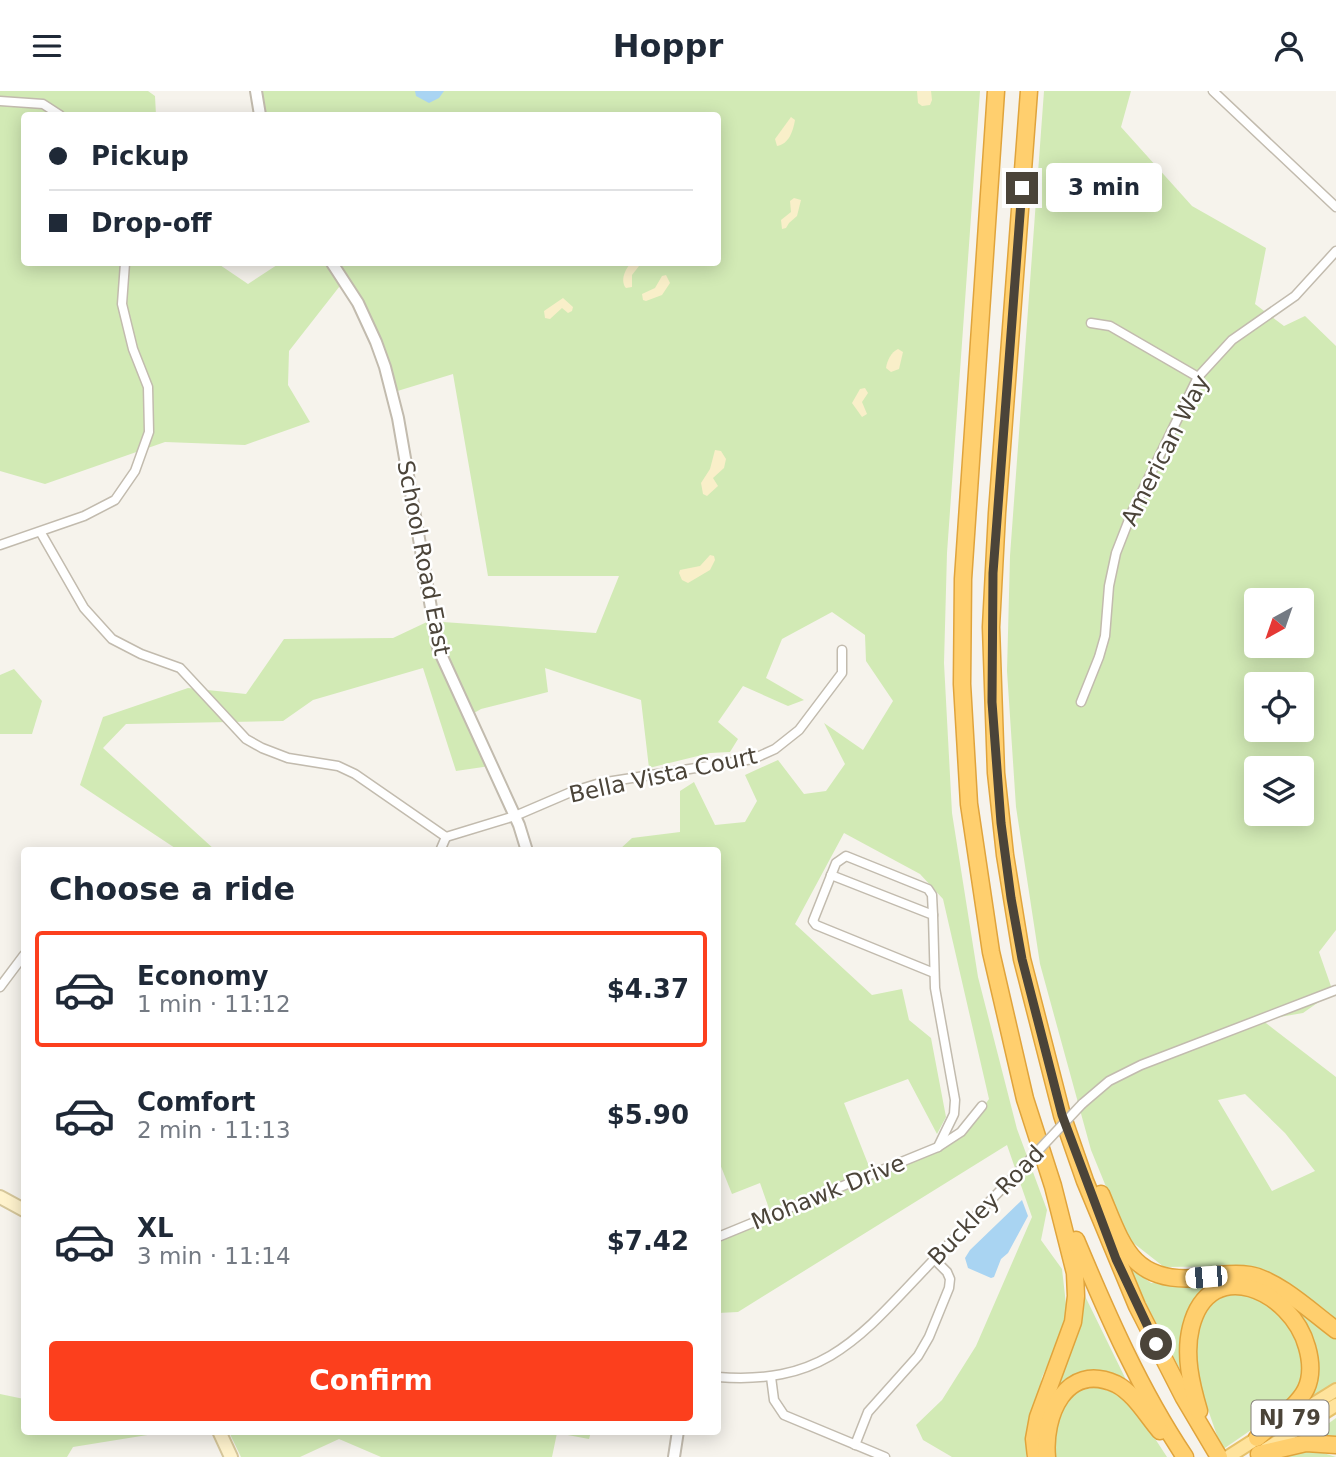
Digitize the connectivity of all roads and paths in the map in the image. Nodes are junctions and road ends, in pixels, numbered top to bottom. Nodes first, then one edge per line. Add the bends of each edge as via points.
1 (256, 91) edge
2 (996, 91) edge
3 (1029, 91) edge
4 (1213, 91) edge
5 (0, 101) edge
6 (55, 112) edge
7 (260, 112) edge
8 (1336, 207) edge
9 (1336, 251) edge
10 (125, 266) edge
11 (334, 266) edge
12 (1091, 323) dead end
13 (1198, 377) junction
14 (41, 533) junction
15 (0, 545) edge
16 (842, 650) dead end
17 (1081, 702) dead end
18 (515, 816) junction
19 (446, 837) junction
20 (442, 847) edge
21 (526, 847) edge
22 (831, 875) junction
23 (933, 915) junction
24 (21, 959) edge
25 (934, 974) junction
26 (0, 987) edge
27 (1336, 990) edge
28 (1058, 1093) junction
29 (982, 1106) dead end
30 (938, 1147) junction
31 (1053, 1186) junction
32 (0, 1198) edge
33 (21, 1208) edge
34 (721, 1236) edge
35 (934, 1259) junction
36 (1336, 1330) edge
37 (721, 1377) edge
38 (771, 1377) junction
39 (1336, 1390) edge
40 (1336, 1405) edge
41 (1205, 1430) junction
42 (221, 1435) edge
43 (677, 1435) edge
44 (855, 1445) junction
45 (1336, 1445) edge
46 (1253, 1449) edge
47 (232, 1457) edge
48 (674, 1457) edge
49 (885, 1457) edge
50 (1035, 1457) edge
51 (1047, 1457) edge
52 (1184, 1457) edge
53 (1219, 1457) edge
54 (1228, 1457) edge

1 - 7 street
2 - 31 highway via 964,579 965,751 991,952 1025,1099
3 - 28 highway via 994,561 991,678 996,773 1011,898 1022,959
4 - 8 street
5 - 6 street via 43,104
9 - 13 street, American Way via 1295,296 1232,340
10 - 14 street via 122,304 148,387 149,432 135,471 115,500
11 - 18 street, School Road East via 358,303 385,367 438,648
12 - 13 street via 1110,326
13 - 17 street, American Way via 1116,553 1105,636
14 - 15 street
14 - 19 street via 84,608 112,639 180,668 254,744 288,758 338,766 355,774
16 - 18 street, Bella Vista Court via 842,673 799,730 775,749 753,759 600,783
18 - 19 street, Bella Vista Court
18 - 21 street, School Road East
19 - 20 street
22 - 23 street
22 - 23 street via 841,858 852,857 928,889
22 - 25 street via 813,923
23 - 25 street
24 - 26 street
25 - 30 street via 955,1100 954,1114
27 - 35 street, Buckley Road, bridge via 1109,1081
28 - 36 highway via 1122,1243 1138,1264 1173,1279 1259,1277
28 - 41 highway via 1071,1142 1116,1259 1165,1363
29 - 30 street, Mohawk Drive via 961,1132
30 - 34 street, Mohawk Drive
31 - 50 highway via 1073,1258 1076,1296 1071,1327 1038,1417
31 - 52 highway via 1124,1347
32 - 33 main road
35 - 38 street, Buckley Road via 845,1348 808,1367
35 - 44 street via 950,1279 929,1337 868,1412
37 - 38 street, Buckley Road
38 - 44 street via 774,1400 784,1415
39 - 46 main road, NJ 79
40 - 46 main road, NJ 79
41 - 46 highway via 1189,1367 1193,1320 1219,1290 1251,1287 1274,1298 1295,1320 1306,1342 1310,1368 1301,1397
41 - 53 highway
42 - 47 main road
43 - 48 street
44 - 49 street
45 - 46 highway
46 - 54 main road, NJ 79
51 - 52 highway via 1048,1421 1055,1403 1075,1385 1097,1380 1125,1390

